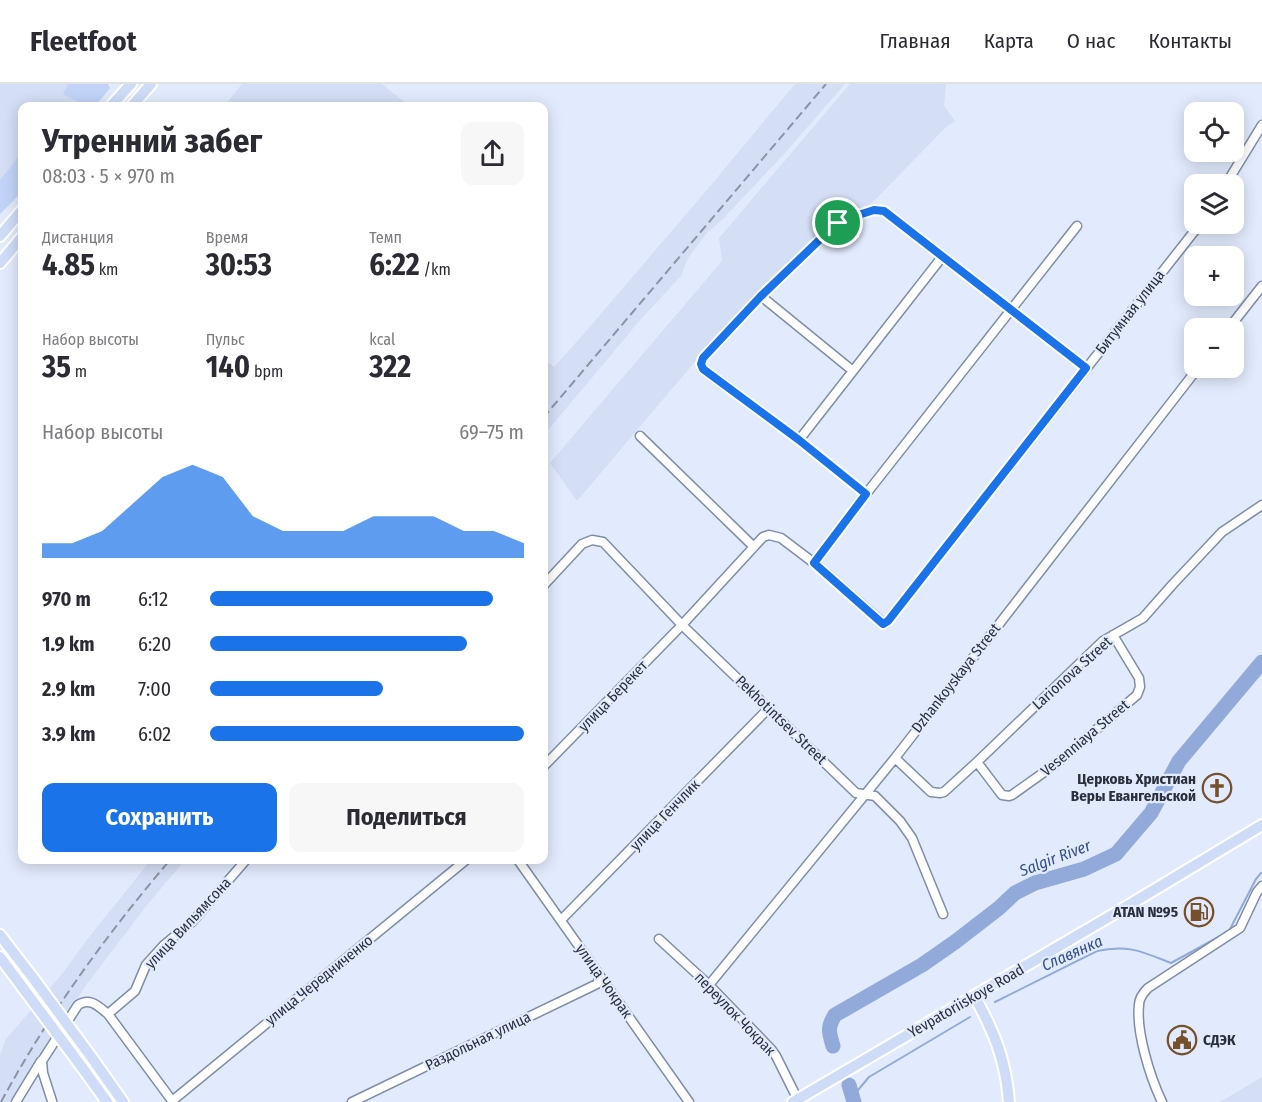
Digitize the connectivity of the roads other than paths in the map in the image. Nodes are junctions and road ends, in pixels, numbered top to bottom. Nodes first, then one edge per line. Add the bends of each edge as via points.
1 (130, 84) edge
2 (151, 84) edge
3 (114, 102) edge
4 (135, 102) edge
5 (1262, 125) edge
6 (1232, 174) edge
7 (18, 215) edge
8 (1077, 226) dead end
9 (1192, 234) edge
10 (0, 236) edge
11 (18, 242) edge
12 (942, 257) junction
13 (1, 262) edge
14 (1262, 286) edge
15 (761, 296) junction
16 (1011, 311) junction
17 (1237, 318) edge
18 (1086, 368) junction
19 (853, 371) junction
20 (1190, 378) edge
21 (640, 436) dead end
22 (799, 440) junction
23 (866, 494) junction
24 (1262, 505) edge
25 (769, 535) joint
26 (754, 547) junction
27 (814, 563) junction
28 (548, 581) edge
29 (682, 625) junction
30 (1113, 635) junction
31 (768, 709) junction
32 (895, 758) junction
33 (548, 762) edge
34 (977, 762) junction
35 (865, 795) junction
36 (1261, 826) edge
37 (243, 864) edge
38 (461, 864) edge
39 (522, 864) edge
40 (1262, 886) edge
41 (943, 914) dead end
42 (561, 921) junction
43 (2, 937) edge
44 (659, 939) dead end
45 (0, 957) edge
46 (600, 976) junction
47 (709, 985) junction
48 (975, 996) junction
49 (108, 1014) junction
50 (45, 1055) junction
51 (796, 1101) edge
52 (16, 1102) edge
53 (53, 1102) edge
54 (106, 1102) edge
55 (124, 1102) edge
56 (173, 1102) edge
57 (352, 1102) edge
58 (689, 1102) edge
59 (1009, 1102) edge
60 (1162, 1102) edge

1 - 3 main road
2 - 4 main road
5 - 6 street
7 - 10 main road
8 - 16 street
9 - 18 street, Битумная улица
11 - 13 main road
12 - 15 street via 884,211 874,210 834,226
12 - 16 street
12 - 19 street
14 - 17 street
15 - 19 street
15 - 22 street via 703,358 702,367
16 - 18 street
16 - 23 street
18 - 27 street, Битумная улица via 886,623
19 - 22 street
20 - 32 street, Dzhankoyskaya Street
21 - 26 street
22 - 23 street
23 - 27 street
24 - 30 street, Larionova Street via 1222,532 1143,618
25 - 26 street, улица Берекет
25 - 27 street, Битумная улица via 781,537
26 - 29 street, улица Берекет
28 - 29 street, Pekhotintsev Street via 582,544 592,540 603,542
29 - 31 street, Pekhotintsev Street
29 - 33 street, улица Берекет
30 - 34 street, Larionova Street via 1102,641
30 - 34 street, Vesenniaya Street via 1139,678 1137,695 1058,763 1012,795 1002,795
31 - 35 street, Pekhotintsev Street via 856,793
31 - 42 street, улица Генчлик
32 - 34 street, Larionova Street via 936,793 948,789
32 - 35 street, Dzhankoyskaya Street
35 - 41 street, Pekhotintsev Street via 875,796 912,838
35 - 47 street, Dzhankoyskaya Street
36 - 48 main road, Yevpatoriiskoye Road
37 - 49 street, улица Вильямсона via 193,921 146,965 135,991
38 - 56 street, улица Чередниченко
39 - 42 street, улица Чокрак
40 - 60 street via 1240,928 1148,988 1141,997 1140,1034
42 - 46 street, улица Чокрак
43 - 55 main road, bridge
44 - 47 street, переулок Чокрак
45 - 54 main road, bridge
46 - 57 street, Раздольная улица via 597,984
46 - 58 street, улица Чокрак
47 - 51 street, переулок Чокрак via 771,1049
48 - 51 main road, Yevpatoriiskoye Road
48 - 59 main road via 1001,1057
49 - 50 street via 91,1002 78,1005
49 - 56 street
50 - 52 street
50 - 53 street via 41,1067

